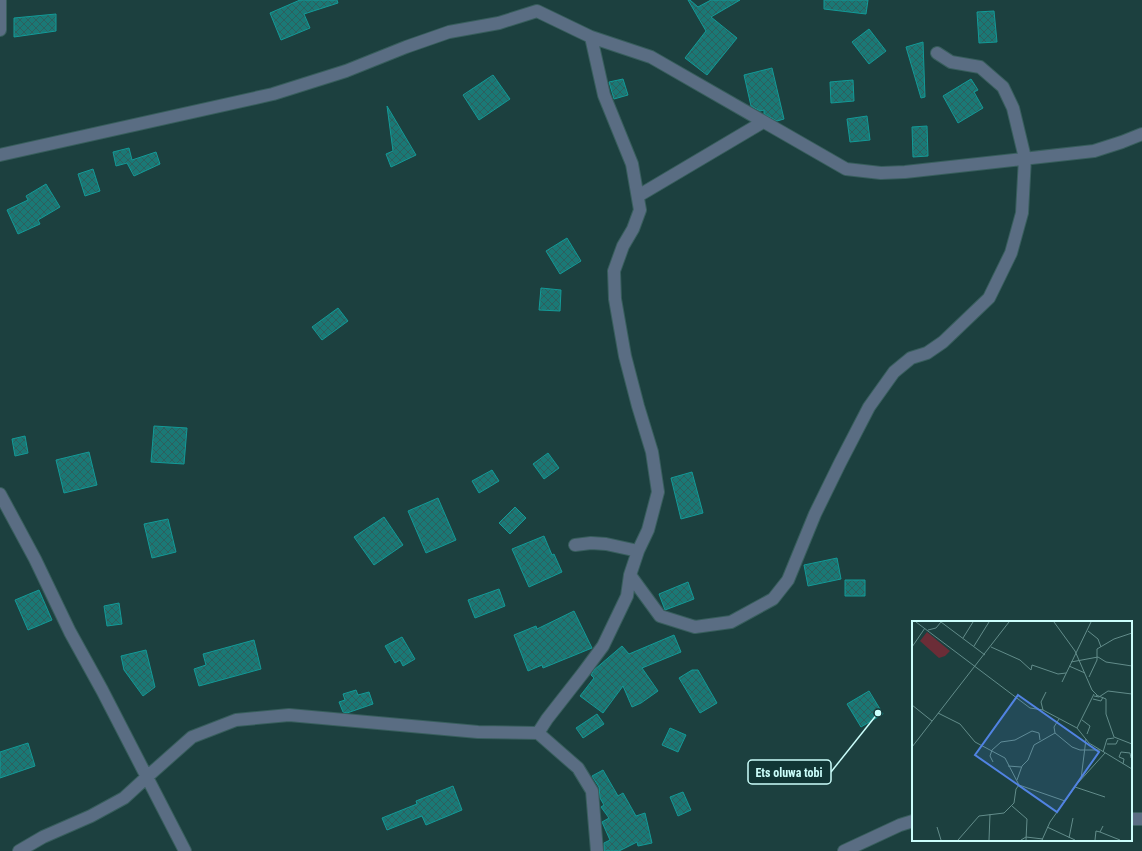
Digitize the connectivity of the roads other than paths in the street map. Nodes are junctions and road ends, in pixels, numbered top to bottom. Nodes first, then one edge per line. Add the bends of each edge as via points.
1 (0, 0) edge
2 (538, 6) edge
3 (0, 30) edge
4 (591, 37) junction
5 (937, 52) dead end
6 (763, 122) junction
7 (1142, 134) edge
8 (0, 155) edge
9 (1025, 158) junction
10 (638, 196) junction
11 (0, 494) edge
12 (575, 545) dead end
13 (638, 551) junction
14 (630, 575) junction
15 (538, 733) junction
16 (148, 776) junction
17 (912, 821) edge
18 (19, 851) edge
19 (185, 851) edge
20 (597, 851) edge
21 (844, 851) edge

1 - 3 street
2 - 4 street
2 - 8 street via 499,23 449,32 346,71 273,94
4 - 6 street via 651,57
4 - 10 street via 604,95 632,164
5 - 9 street via 951,62 980,67 1003,87 1013,108
6 - 9 street via 846,169 881,173 906,172
6 - 10 street
7 - 9 street via 1094,151
9 - 14 street via 1022,213 1011,253 989,298 943,342 927,353 911,358 894,372 873,401 815,514 788,580 773,599 731,622 695,627 660,616
10 - 13 street via 640,210 614,271 615,300 625,356 652,452 658,492 648,530
11 - 16 street via 70,632
12 - 13 street via 606,544
13 - 14 street
14 - 15 street via 627,596 603,646
15 - 16 street via 478,732 289,715 236,720 192,737
15 - 20 street via 578,768 592,790
16 - 18 street via 124,798
16 - 19 street
17 - 21 street

